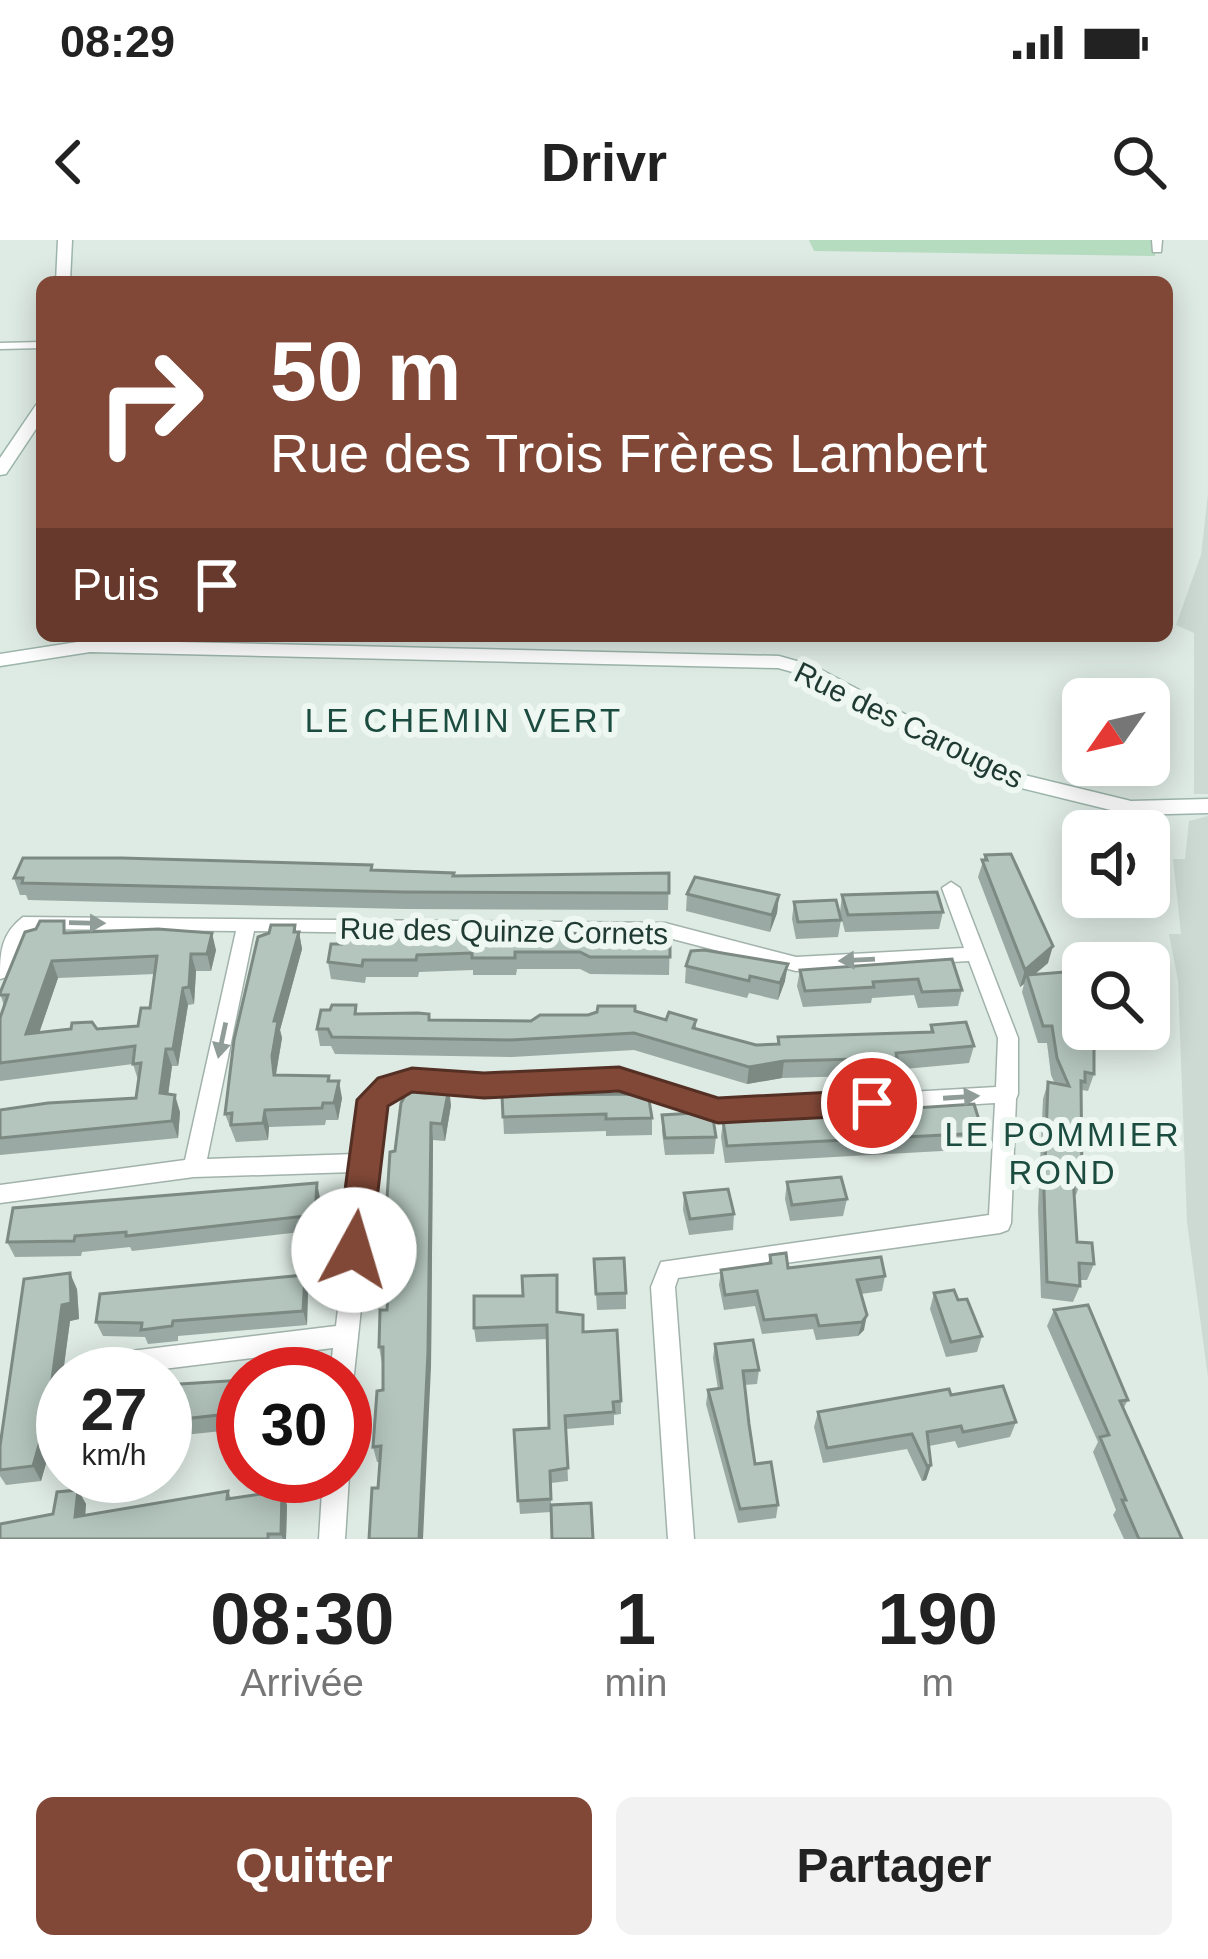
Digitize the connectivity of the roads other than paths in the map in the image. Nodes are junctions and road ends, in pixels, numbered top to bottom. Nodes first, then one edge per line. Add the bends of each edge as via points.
1 (65, 240) edge
2 (63, 276) edge
3 (36, 345) edge
4 (0, 346) edge
5 (36, 417) edge
6 (0, 470) edge
7 (0, 664) edge
8 (1208, 806) edge
9 (951, 888) dead end
10 (246, 926) junction
11 (974, 954) junction
12 (0, 972) edge
13 (1008, 1094) junction
14 (363, 1163) junction
15 (194, 1168) junction
16 (0, 1194) edge
17 (344, 1336) junction
18 (343, 1347) edge
19 (192, 1355) edge
20 (334, 1503) edge
21 (332, 1539) edge
22 (681, 1539) edge

1 - 2 main road
3 - 4 street
5 - 6 main road
7 - 8 main road, Rue des Carouges via 90,646 778,662 1009,778 1131,808
9 - 11 street
11 -> 10 street, Rue des Quinze Cornets via 796,964 665,930
12 -> 10 street, Rue des Quinze Cornets via 16,932 30,922
10 -> 15 street
11 - 13 street via 1008,1038
14 -> 13 street via 373,1100 412,1080 484,1086 619,1079 718,1111
13 - 22 street via 1000,1223 669,1269 663,1287
14 - 15 street
14 - 17 street
15 - 16 street
17 - 18 street
17 - 19 street
20 - 21 street

